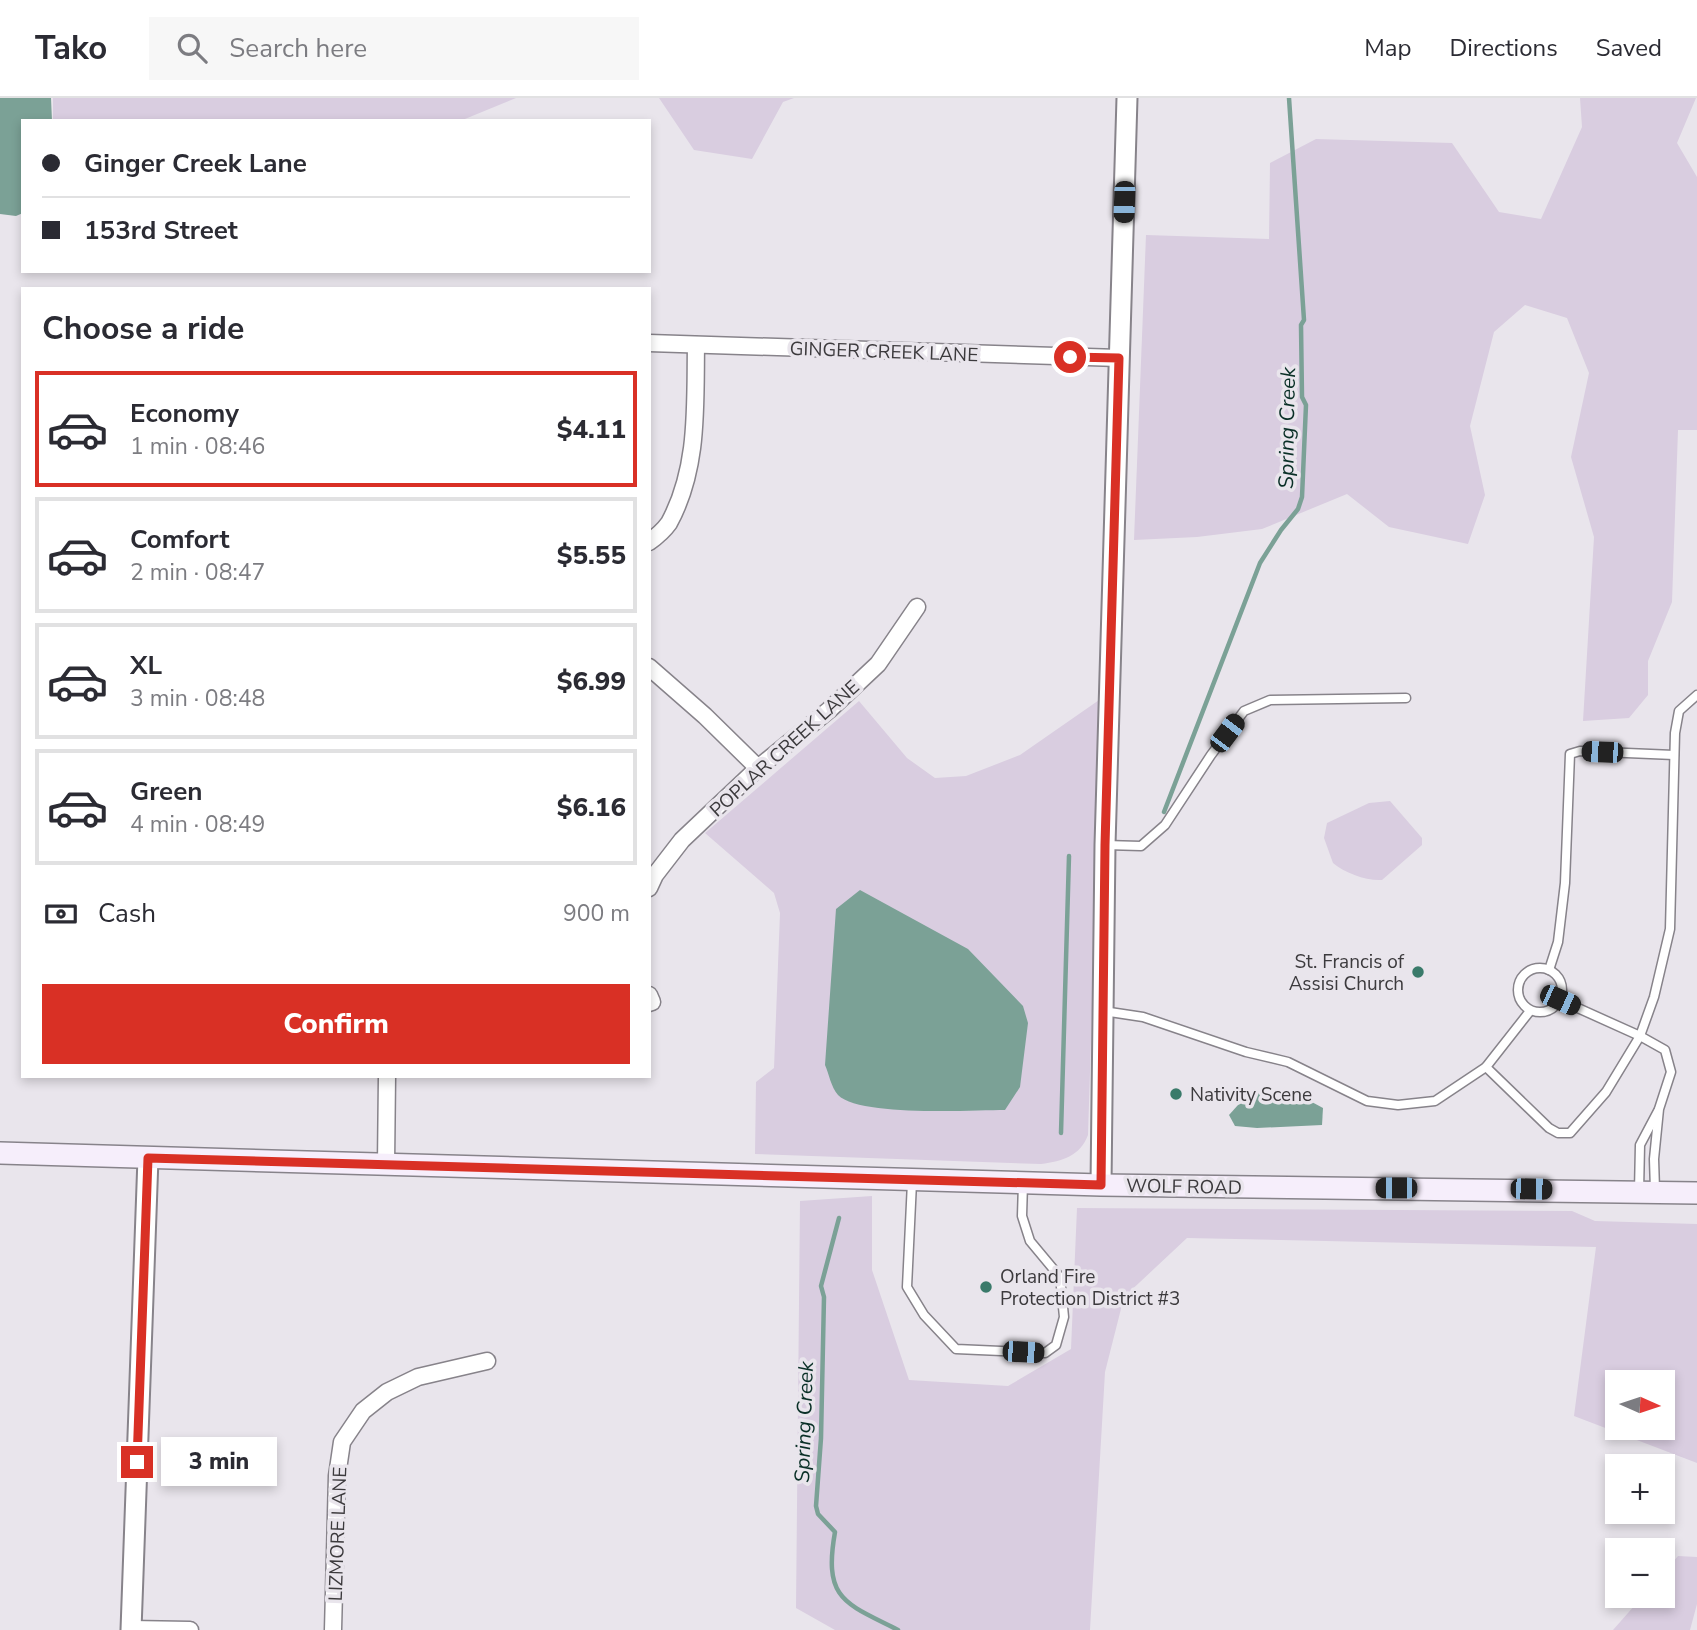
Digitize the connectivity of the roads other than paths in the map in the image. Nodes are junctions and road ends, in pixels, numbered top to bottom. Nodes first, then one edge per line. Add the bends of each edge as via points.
1 (1126, 98) edge
2 (651, 344) edge
3 (696, 345) junction
4 (1119, 358) junction
5 (651, 540) edge
6 (917, 607) dead end
7 (651, 669) edge
8 (1697, 695) edge
9 (1406, 698) dead end
10 (1674, 755) junction
11 (758, 768) junction
12 (1105, 845) junction
13 (651, 884) edge
14 (1549, 970) junction
15 (1560, 1000) junction
16 (1103, 1011) junction
17 (1530, 1011) junction
18 (1640, 1036) junction
19 (1486, 1067) junction
20 (387, 1078) edge
21 (1659, 1109) junction
22 (0, 1153) edge
23 (148, 1158) junction
24 (386, 1164) junction
25 (912, 1179) junction
26 (1023, 1182) junction
27 (1101, 1185) junction
28 (1647, 1191) junction
29 (1697, 1193) edge
30 (487, 1361) dead end
31 (131, 1629) edge
32 (190, 1630) edge
33 (333, 1630) edge

1 - 4 street
2 - 3 street, GINGER CREEK LANE
3 - 4 street, GINGER CREEK LANE
3 - 5 street via 694,446 689,472 668,525
4 - 12 street
6 - 11 street, POPLAR CREEK LANE via 878,663
7 - 11 street
8 - 10 lane via 1679,711
9 - 12 lane via 1270,700 1244,711 1166,825 1141,846
10 - 14 lane via 1570,754 1565,883 1558,942
10 - 18 lane via 1670,929
11 - 13 street, POPLAR CREEK LANE via 682,840
12 - 16 street
14 - 15 lane via 1562,986
14 - 17 lane via 1535,968 1519,981 1517,994
15 - 17 lane via 1550,1010
15 - 18 lane
16 - 19 lane via 1143,1017 1288,1062 1367,1101 1398,1105 1435,1101
16 - 27 street
17 - 19 lane
18 - 19 lane via 1606,1091 1570,1133 1549,1128
18 - 21 lane via 1665,1050 1671,1073
20 - 24 street
21 - 28 lane
21 - 28 lane via 1640,1145
22 - 23 main road, WOLF ROAD
23 - 24 main road, WOLF ROAD
23 - 31 street
24 - 25 main road, WOLF ROAD
25 - 26 main road, WOLF ROAD
25 - 26 lane via 907,1287 924,1315 956,1349 1045,1353 1056,1345 1064,1317 1060,1277 1030,1241 1022,1216
26 - 27 main road, WOLF ROAD
27 - 28 main road, WOLF ROAD
28 - 29 main road, WOLF ROAD
30 - 33 street, LIZMORE LANE via 418,1377 387,1392 363,1411 342,1442
31 - 32 street

